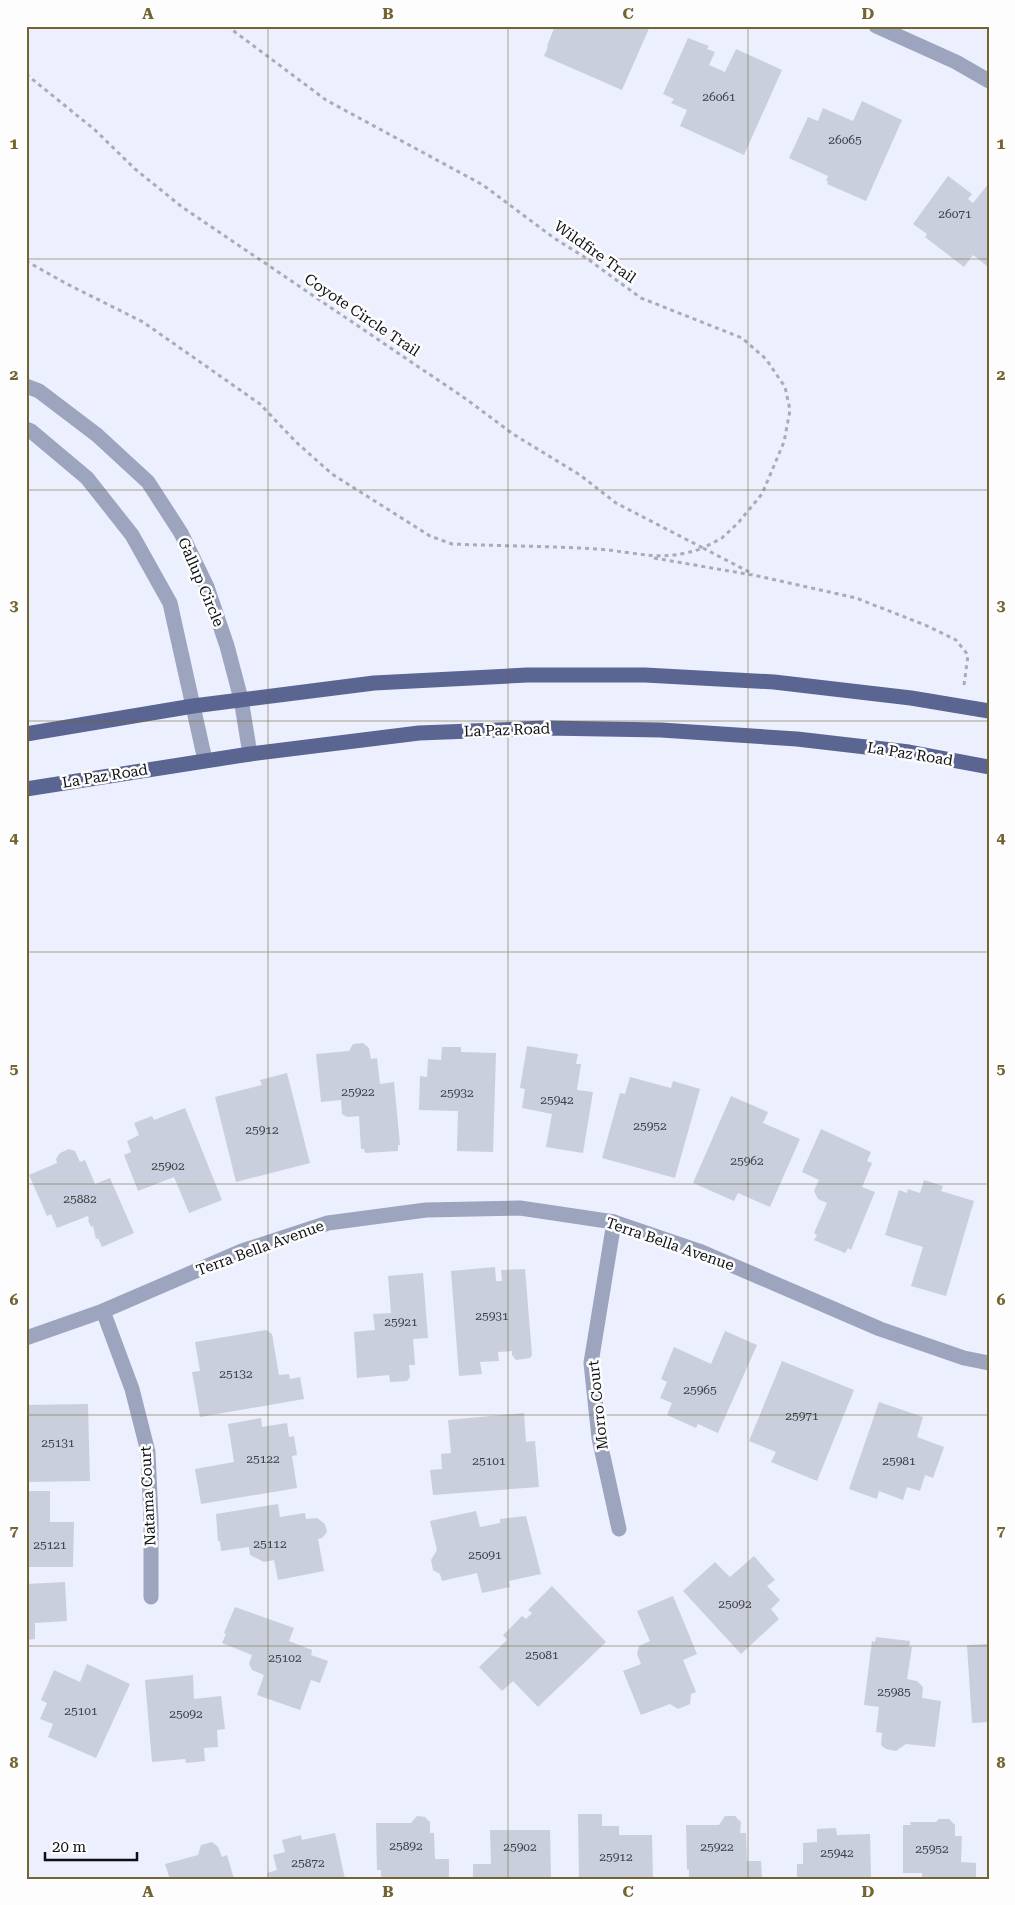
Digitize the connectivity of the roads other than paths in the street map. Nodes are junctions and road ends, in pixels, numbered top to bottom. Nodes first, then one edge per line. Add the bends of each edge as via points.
1 (876, 26) edge
2 (989, 81) edge
3 (26, 386) edge
4 (26, 429) edge
5 (241, 699) junction
6 (193, 706) junction
7 (989, 711) edge
8 (26, 734) edge
9 (250, 754) junction
10 (205, 760) junction
11 (989, 767) edge
12 (26, 789) edge
13 (614, 1222) junction
14 (103, 1311) junction
15 (26, 1338) edge
16 (989, 1363) edge
17 (619, 1529) dead end
18 (151, 1597) dead end

1 - 2 street via 956,62
3 - 5 street, Gallup Circle via 39,391 97,435 148,482 181,533 207,587
4 - 6 street via 87,478 132,535 170,602
5 - 6 main road
5 - 7 main road via 374,683 527,675 645,675 774,682
5 - 9 street, Gallup Circle
6 - 8 main road
6 - 10 street
9 - 10 main road, La Paz Road
9 - 11 main road, La Paz Road via 419,733 545,728 661,730 797,739 909,752
10 - 12 main road, La Paz Road
13 - 14 street, Terra Bella Avenue via 520,1208 426,1210 328,1223 242,1251
13 - 16 street, Terra Bella Avenue via 699,1251 880,1329 964,1358
13 - 17 street, Morro Court via 591,1363 599,1438
14 - 15 street, Terra Bella Avenue
14 - 18 street, Natama Court via 132,1389 148,1452

